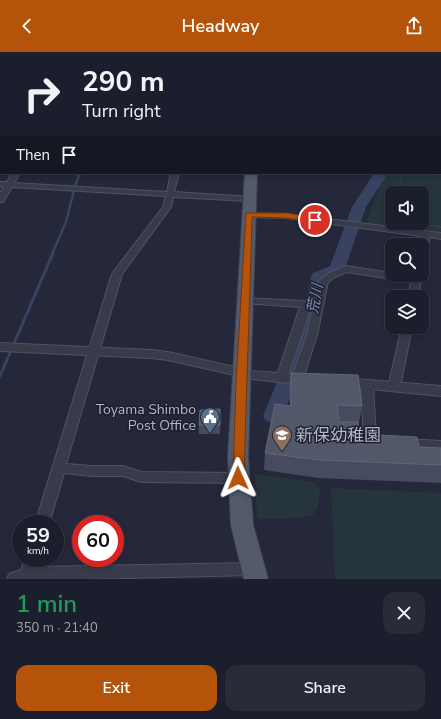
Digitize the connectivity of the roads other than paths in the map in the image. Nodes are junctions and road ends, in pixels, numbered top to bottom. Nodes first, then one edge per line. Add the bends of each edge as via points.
1 (15, 174) edge
2 (175, 174) edge
3 (251, 174) edge
4 (0, 184) edge
5 (10, 184) junction
6 (170, 195) junction
7 (249, 199) junction
8 (0, 200) edge
9 (248, 215) junction
10 (426, 234) junction
11 (441, 236) edge
12 (425, 238) edge
13 (385, 274) edge
14 (246, 301) junction
15 (405, 334) edge
16 (0, 347) edge
17 (94, 351) junction
18 (241, 373) junction
19 (282, 378) junction
20 (297, 379) junction
21 (367, 386) junction
22 (394, 387) junction
23 (441, 391) edge
24 (441, 446) edge
25 (59, 468) junction
26 (238, 478) junction
27 (45, 515) edge
28 (27, 567) edge
29 (254, 574) edge
30 (22, 577) edge

1 - 5 street
2 - 6 street
3 - 7 main road
4 - 5 street
5 - 6 street
5 - 8 street
6 - 7 street
6 - 17 street via 167,207 117,274
7 - 9 main road
9 - 10 street via 286,216
9 - 14 main road
10 - 11 street
10 - 12 street
13 - 20 street via 346,269 324,281 312,334
14 - 18 main road
14 - 19 street via 306,304
15 - 22 street
16 - 17 street
17 - 18 street via 168,356
17 - 25 street
18 - 19 street
18 - 26 main road
19 - 20 street
20 - 21 street
21 - 22 street
21 - 24 street via 370,442
22 - 23 street
25 - 26 street via 123,471 141,477
25 - 27 street
26 - 29 main road via 242,525
28 - 30 street
29 - 30 street

